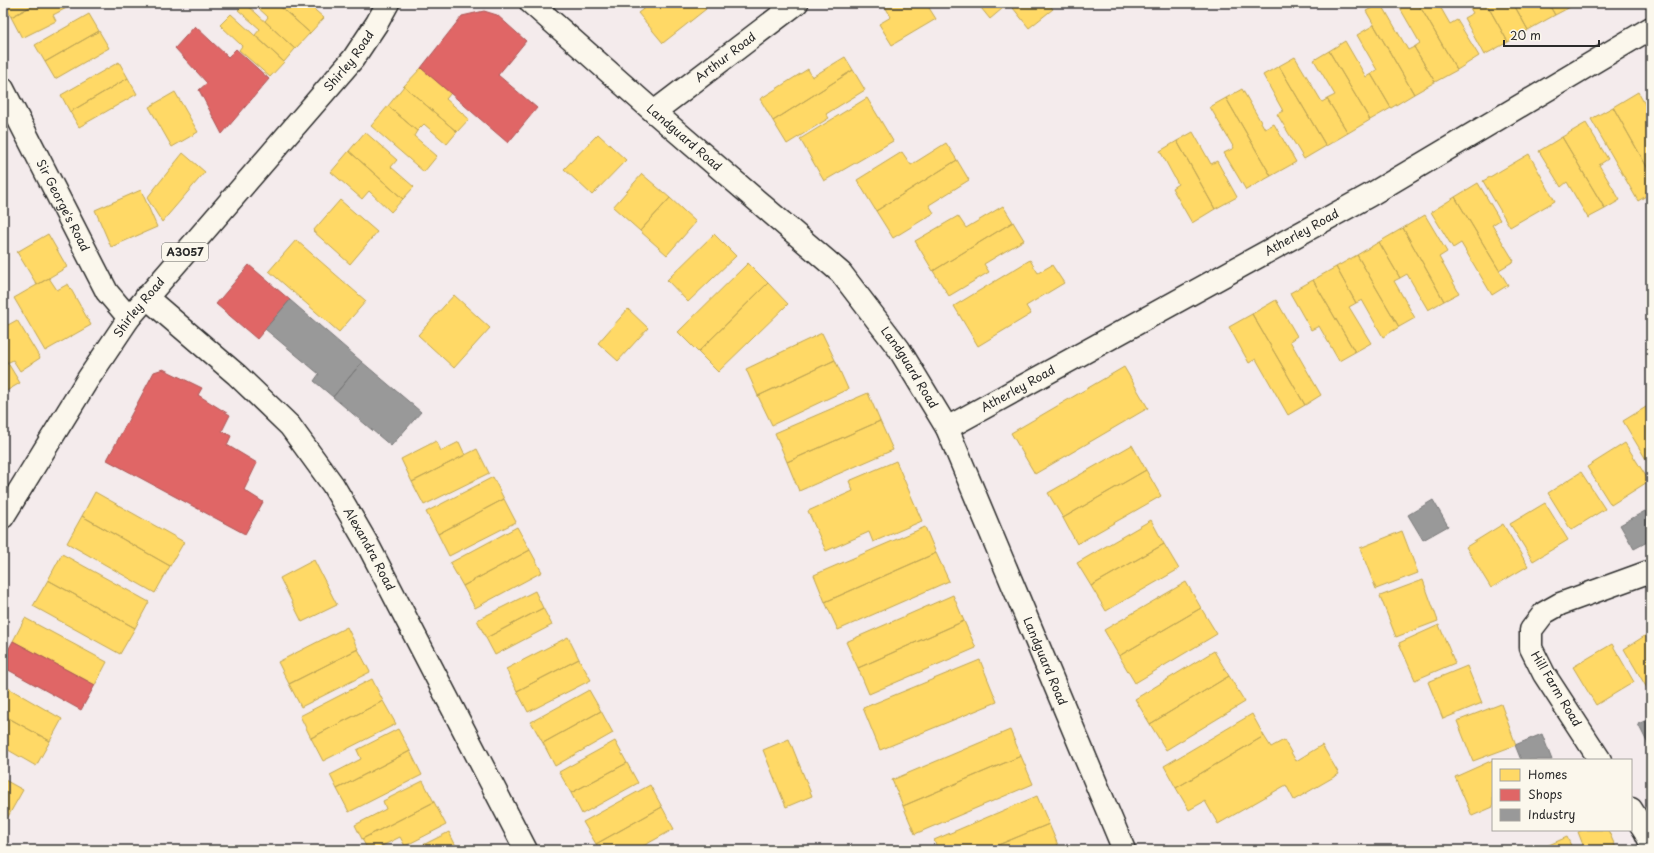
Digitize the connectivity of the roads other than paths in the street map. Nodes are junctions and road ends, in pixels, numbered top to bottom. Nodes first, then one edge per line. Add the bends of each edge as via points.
1 (388, 3) edge
2 (531, 3) edge
3 (797, 3) edge
4 (1651, 28) edge
5 (3, 89) edge
6 (654, 112) junction
7 (146, 297) junction
8 (129, 318) junction
9 (947, 428) junction
10 (3, 517) edge
11 (1651, 571) edge
12 (1599, 759) edge
13 (1632, 811) edge
14 (1651, 844) edge
15 (526, 850) edge
16 (1124, 850) edge

1 - 7 street, Shirley Road / A3057 via 378,23 353,59
2 - 6 street, Landguard Road
3 - 6 street, Arthur Road
4 - 9 street, Atherley Road via 1370,195
5 - 8 street, Sir George's Road via 107,292
6 - 9 street, Landguard Road via 841,273 899,349
7 - 8 street, Shirley Road / A3057
7 - 15 street, Alexandra Road via 237,375 290,426 333,485 369,547
8 - 10 street, Shirley Road / A3057 via 88,378
9 - 16 street, Landguard Road
11 - 12 street, Hill Farm Road via 1560,604 1544,613 1531,630 1531,648 1544,674
13 - 14 street

